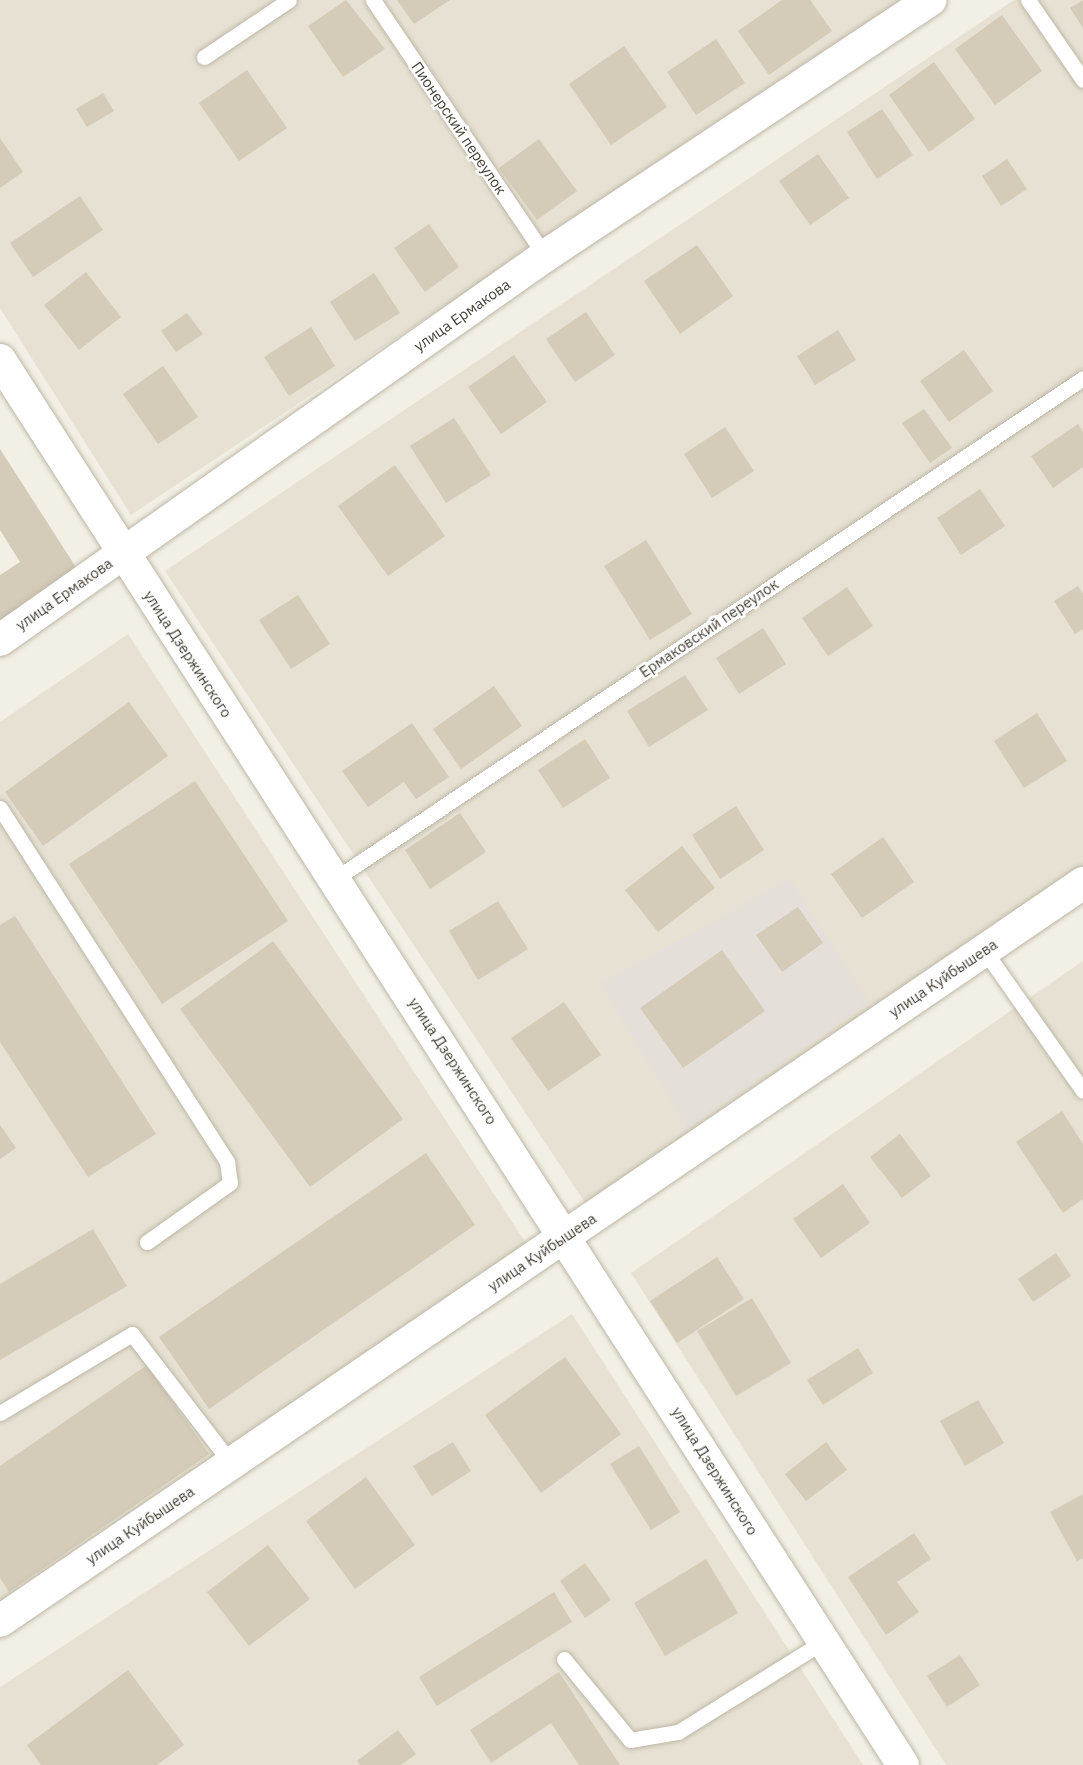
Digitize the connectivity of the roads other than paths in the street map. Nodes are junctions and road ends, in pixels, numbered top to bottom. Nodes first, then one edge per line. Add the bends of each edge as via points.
1 (289, 0) edge
2 (373, 0) edge
3 (931, 0) edge
4 (1028, 0) edge
5 (204, 57) dead end
6 (1083, 80) edge
7 (546, 256) junction
8 (0, 360) edge
9 (1083, 378) edge
10 (122, 553) junction
11 (0, 640) edge
12 (0, 808) edge
13 (335, 879) junction
14 (1083, 882) edge
15 (984, 950) junction
16 (1083, 1091) edge
17 (566, 1235) junction
18 (147, 1242) dead end
19 (0, 1413) edge
20 (231, 1463) junction
21 (0, 1621) edge
22 (824, 1641) junction
23 (564, 1659) dead end
24 (903, 1765) edge

1 - 5 lane
2 - 7 lane, Пионерский переулок
3 - 7 street, улица Ермакова
4 - 6 lane
7 - 10 street, улица Ермакова
8 - 10 street, улица Дзержинского
9 - 13 lane, Ермаковский переулок
10 - 11 street, улица Ермакова
10 - 13 street, улица Дзержинского
12 - 18 lane via 228,1162 230,1183
13 - 17 street, улица Дзержинского
14 - 15 street, улица Куйбышева
15 - 16 lane
15 - 17 street, улица Куйбышева
17 - 20 street, улица Куйбышева
17 - 22 street, улица Дзержинского
19 - 20 lane via 132,1334
20 - 21 street, улица Куйбышева
22 - 23 lane via 678,1732 630,1740
22 - 24 street, улица Дзержинского

